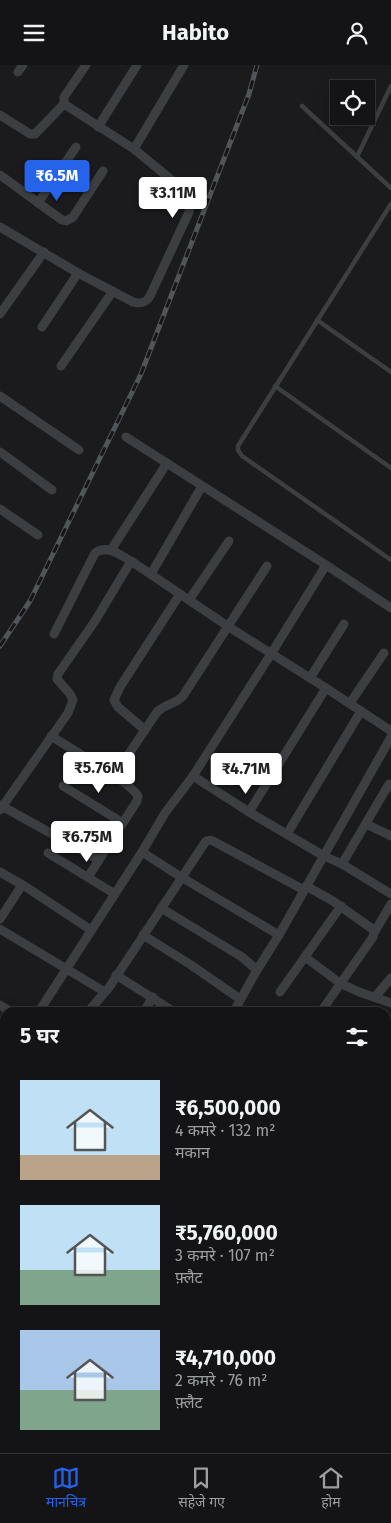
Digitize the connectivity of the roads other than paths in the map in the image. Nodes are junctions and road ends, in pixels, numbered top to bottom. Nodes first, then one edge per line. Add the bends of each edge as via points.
1 (86, 65) edge
2 (138, 65) edge
3 (184, 65) edge
4 (391, 86) edge
5 (64, 104) junction
6 (302, 106) dead end
7 (0, 115) edge
8 (98, 127) junction
9 (76, 147) dead end
10 (134, 149) junction
11 (357, 157) junction
12 (103, 171) dead end
13 (0, 175) edge
14 (391, 188) edge
15 (38, 203) junction
16 (391, 204) edge
17 (0, 227) edge
18 (44, 252) junction
19 (78, 273) junction
20 (113, 291) junction
21 (0, 314) edge
22 (317, 320) junction
23 (42, 327) dead end
24 (61, 366) dead end
25 (391, 372) edge
26 (275, 386) junction
27 (0, 396) edge
28 (126, 437) dead end
29 (79, 450) dead end
30 (0, 452) edge
31 (167, 463) junction
32 (391, 468) edge
33 (202, 485) junction
34 (52, 489) dead end
35 (0, 509) edge
36 (38, 535) dead end
37 (229, 541) dead end
38 (111, 550) junction
39 (391, 560) edge
40 (131, 561) junction
41 (326, 565) junction
42 (267, 566) dead end
43 (151, 574) junction
44 (180, 594) junction
45 (189, 600) junction
46 (391, 608) edge
47 (344, 624) dead end
48 (229, 627) junction
49 (54, 634) dead end
50 (384, 653) dead end
51 (271, 655) junction
52 (310, 678) junction
53 (326, 688) junction
54 (350, 703) junction
55 (362, 711) junction
56 (145, 730) junction
57 (391, 731) edge
58 (51, 737) junction
59 (391, 737) edge
60 (114, 776) junction
61 (193, 776) junction
62 (389, 784) dead end
63 (62, 786) dead end
64 (1, 807) edge
65 (250, 812) junction
66 (123, 823) junction
67 (366, 824) junction
68 (287, 834) junction
69 (391, 837) edge
70 (142, 852) junction
71 (48, 853) dead end
72 (324, 856) junction
73 (99, 860) junction
74 (342, 864) junction
75 (0, 871) edge
76 (88, 877) junction
77 (181, 877) junction
78 (22, 885) junction
79 (305, 888) junction
80 (115, 894) junction
81 (391, 894) edge
82 (391, 904) edge
83 (341, 906) junction
84 (161, 908) junction
85 (0, 919) edge
86 (0, 929) edge
87 (91, 930) junction
88 (374, 933) junction
89 (143, 935) junction
90 (279, 935) junction
91 (305, 957) junction
92 (66, 968) junction
93 (257, 969) junction
94 (116, 975) junction
95 (391, 978) edge
96 (340, 983) junction
97 (104, 992) junction
98 (280, 992) dead end
99 (153, 997) junction
100 (375, 997) junction
101 (240, 999) junction
102 (391, 1003) edge
103 (42, 1007) edge
104 (93, 1007) edge
105 (147, 1007) edge
106 (167, 1007) edge
107 (236, 1007) edge
108 (324, 1007) edge

1 - 5 street via 64,97
2 - 8 street
3 - 10 street
4 - 11 lane
5 - 7 street via 35,134
5 - 8 street
6 - 11 lane
8 - 10 street
9 - 15 street
10 - 20 street via 185,191 189,196 189,212 147,300 133,302
11 - 14 lane
12 - 15 street via 68,221
13 - 15 street
16 - 22 lane
17 - 18 street
18 - 19 street
18 - 21 street
19 - 20 street
19 - 23 street
20 - 24 street
22 - 25 lane
22 - 26 lane
26 - 32 lane
26 - 39 lane via 239,443 242,456
27 - 29 street
28 - 31 street
30 - 34 street
31 - 33 street
31 - 38 street
33 - 41 street
33 - 43 street
35 - 36 street
37 - 45 street
38 - 40 street
38 - 49 street via 100,549 95,553
40 - 43 street
40 - 58 street via 58,674 57,679 73,700
41 - 46 street
41 - 51 street
42 - 48 street
43 - 44 street
44 - 45 street
44 - 56 street via 114,700
45 - 48 street
47 - 52 street
48 - 51 street
48 - 56 street via 183,696 160,709
50 - 54 street
51 - 52 street
51 - 61 street
52 - 53 street
53 - 54 street
53 - 65 street
54 - 55 street
55 - 57 street
55 - 68 street
56 - 60 street
58 - 60 street
58 - 64 street
59 - 72 street
60 - 66 street via 138,796
61 - 65 street
61 - 70 street via 165,813
62 - 67 street
63 - 66 street
64 - 73 street
65 - 68 street
66 - 73 street
67 - 69 street
67 - 74 street
68 - 72 street
70 - 77 street
70 - 80 street
71 - 76 street
72 - 74 street
72 - 79 street
73 - 76 street
74 - 81 street
75 - 78 street
76 - 80 street
77 - 79 street via 206,841 210,840
77 - 84 street
77 - 90 street
78 - 85 street
78 - 87 street
79 - 83 street
79 - 90 street
80 - 87 street
82 - 88 street
83 - 88 street via 372,928
83 - 91 street
84 - 89 street
84 - 93 street
86 - 92 street
87 - 92 street
88 - 96 street
89 - 94 street
89 - 101 street
90 - 93 street
91 - 96 street
91 - 98 street
92 - 97 street
92 - 103 street
93 - 101 street
94 - 97 street
94 - 99 street
95 - 100 street
96 - 100 street
96 - 108 street
97 - 104 street
99 - 105 street
99 - 106 street
100 - 102 street
101 - 107 street

